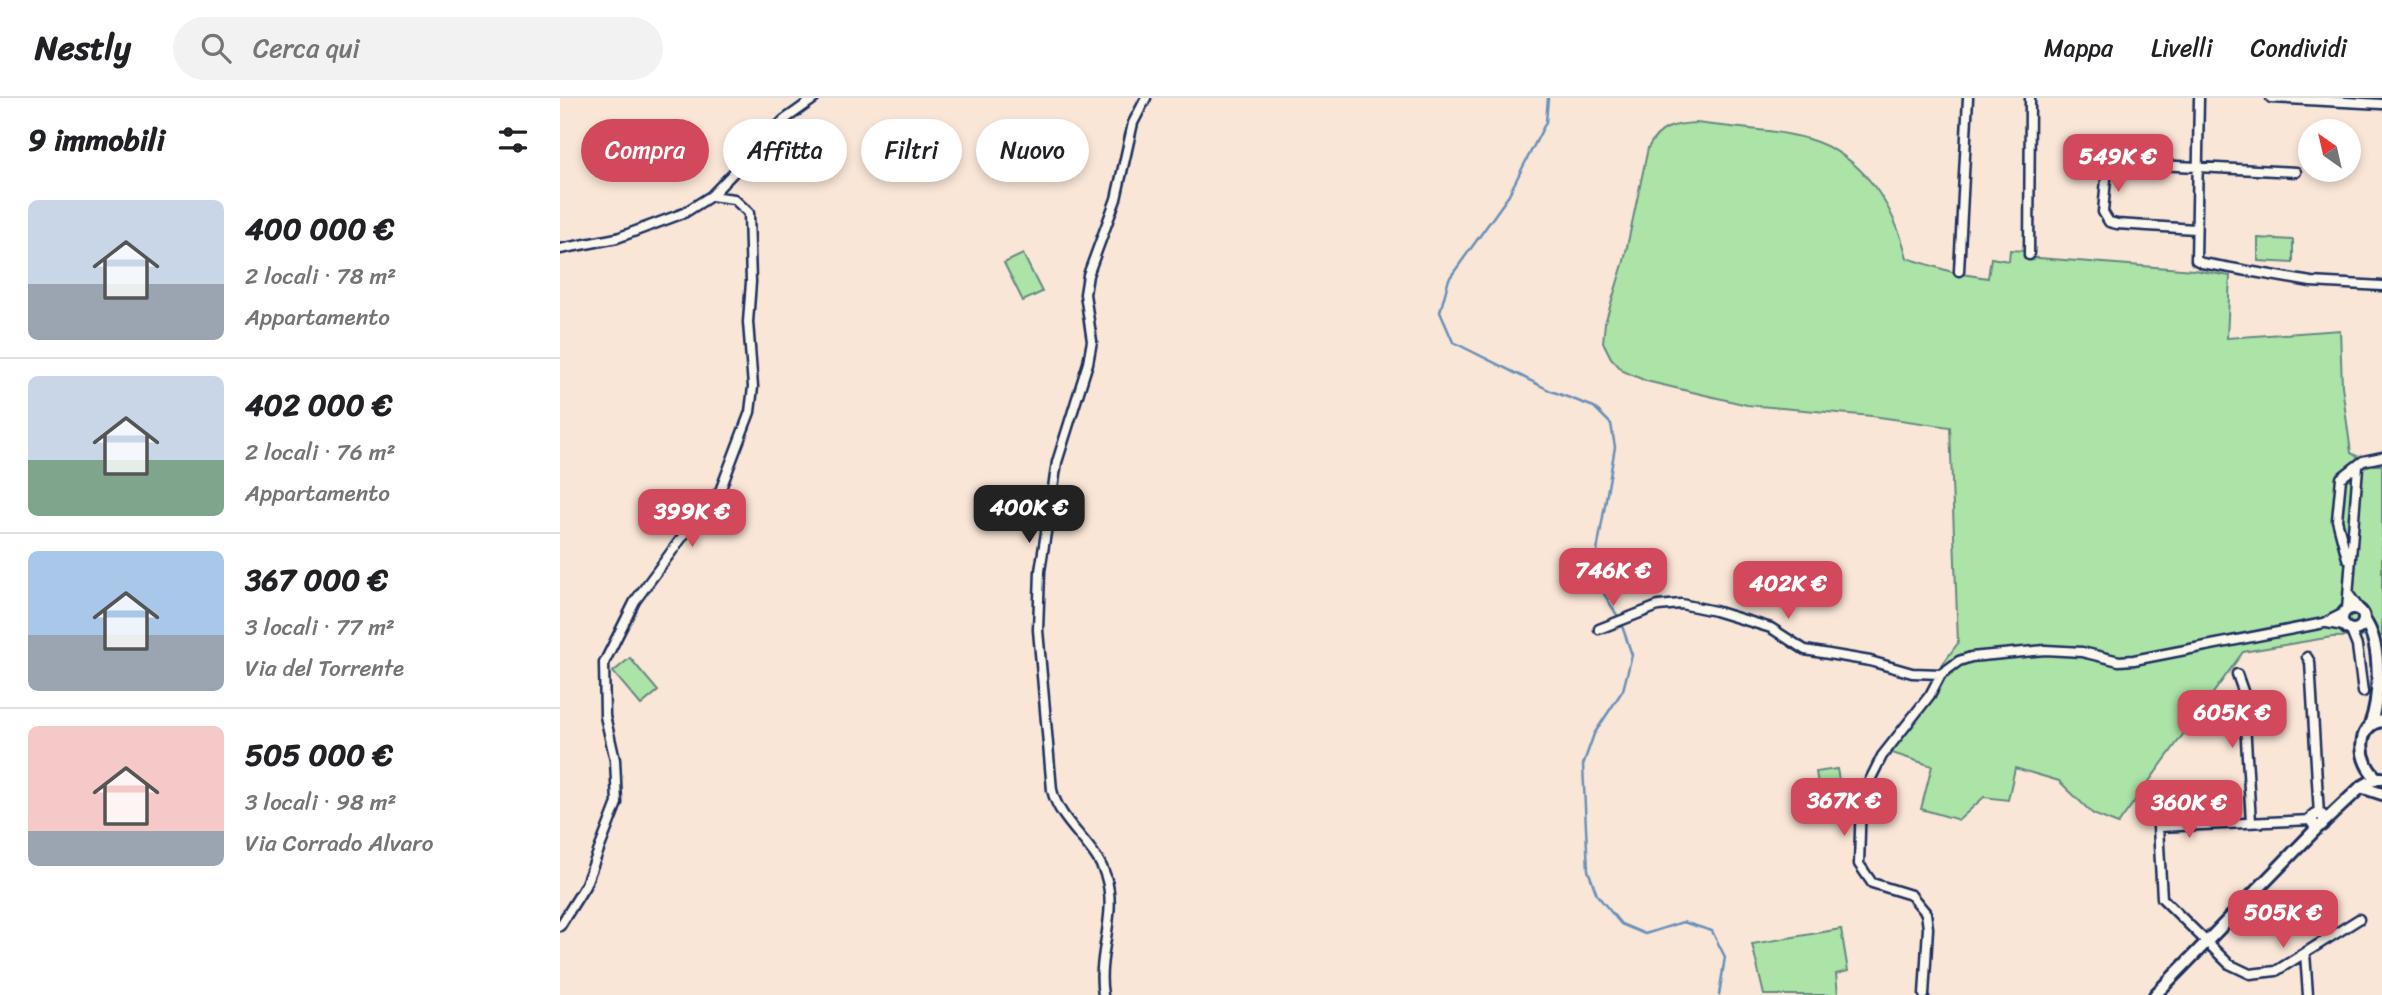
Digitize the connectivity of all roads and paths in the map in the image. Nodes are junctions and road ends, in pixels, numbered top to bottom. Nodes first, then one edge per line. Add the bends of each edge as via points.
1 (814, 98) edge
2 (1146, 98) edge
3 (1968, 98) edge
4 (2030, 98) edge
5 (2199, 98) edge
6 (2271, 98) edge
7 (2306, 99) edge
8 (2382, 104) edge
9 (2197, 166) junction
10 (2296, 172) dead end
11 (711, 196) junction
12 (2195, 229) junction
13 (560, 249) edge
14 (2029, 255) dead end
15 (1959, 271) dead end
16 (2382, 286) edge
17 (2382, 457) edge
18 (2358, 466) junction
19 (2350, 571) junction
20 (2350, 596) junction
21 (2360, 610) junction
22 (2345, 612) junction
23 (2365, 621) junction
24 (2324, 623) junction
25 (1599, 629) dead end
26 (2351, 629) junction
27 (2376, 642) junction
28 (2306, 657) dead end
29 (1941, 674) junction
30 (2237, 674) dead end
31 (2363, 692) dead end
32 (2379, 709) edge
33 (2382, 721) edge
34 (2370, 725) junction
35 (2365, 765) junction
36 (2380, 780) edge
37 (2361, 787) junction
38 (2382, 794) edge
39 (2318, 820) junction
40 (2251, 822) junction
41 (2359, 919) dead end
42 (560, 926) edge
43 (2204, 941) junction
44 (2305, 953) junction
45 (1103, 995) edge
46 (1924, 995) edge
47 (2154, 995) edge
48 (2308, 995) edge

1 - 11 street via 784,120
2 - 45 street via 1133,123 1116,199 1087,275 1092,341 1057,462 1040,571 1038,630 1054,800 1098,861 1109,888
3 - 15 street
4 - 14 street
5 - 9 street
6 - 7 street
7 - 8 street
9 - 10 street
9 - 12 street
9 - 12 street via 2113,163 2106,170 2104,202 2104,214 2111,223
11 - 13 street via 684,213 617,238
11 - 42 street via 734,199 749,213 750,412 720,491 635,601 604,663 605,716 615,760 617,803 585,886
12 - 16 street via 2194,255 2200,263 2311,282
17 - 18 street
18 - 19 street
18 - 19 street via 2341,478 2337,520
19 - 20 street
20 - 21 street
20 - 22 street
21 - 22 main road
21 - 23 main road
22 - 24 street
22 - 26 main road
23 - 26 main road
23 - 27 main road
24 - 26 street
24 - 29 street via 2134,660 2066,650 1971,657
25 - 29 street via 1658,606 1681,604 1771,628 1805,650 1912,673
26 - 27 main road
26 - 31 street
27 - 32 main road
28 - 39 street via 2310,662
29 - 46 street via 1871,773 1858,817 1859,864 1864,875 1872,883 1911,895 1926,913
30 - 40 street via 2243,691
32 - 34 main road
33 - 34 main road
34 - 35 main road via 2363,739
35 - 36 main road
35 - 37 main road
36 - 37 main road
37 - 38 main road
37 - 39 main road
39 - 40 street
39 - 43 main road via 2309,835
40 - 43 street via 2158,827 2162,898
41 - 44 street
43 - 44 street via 2229,964 2250,974 2276,971
43 - 47 main road
44 - 48 street

